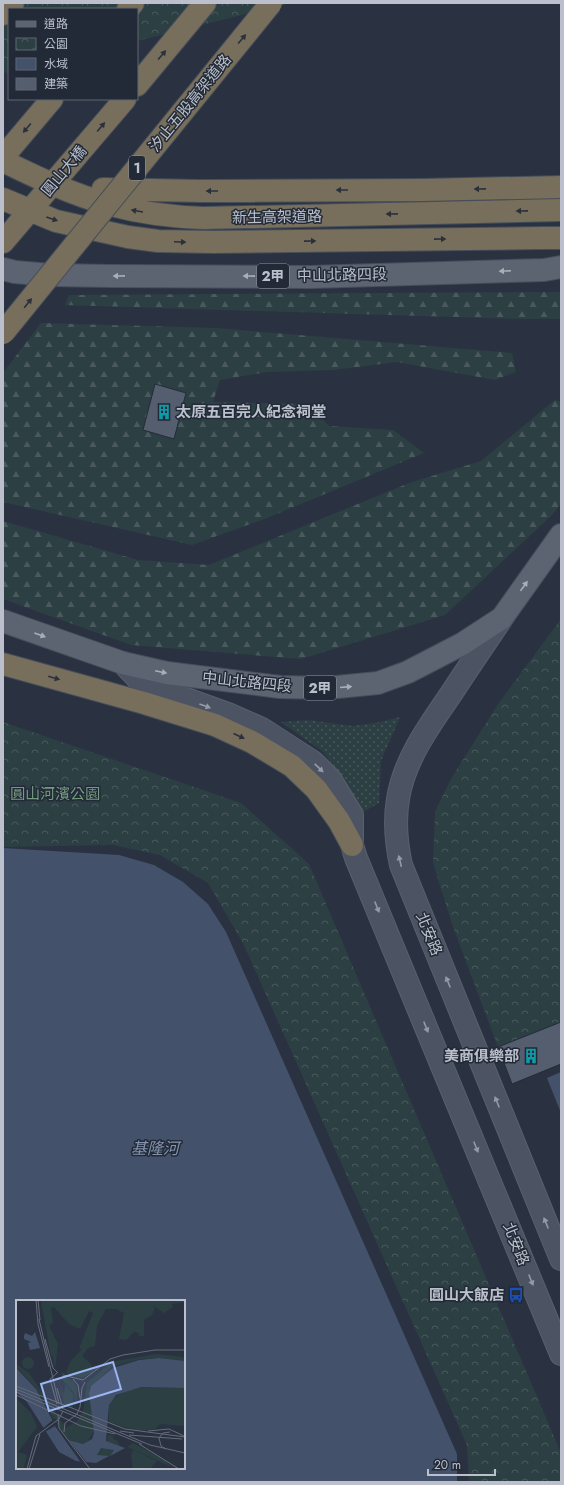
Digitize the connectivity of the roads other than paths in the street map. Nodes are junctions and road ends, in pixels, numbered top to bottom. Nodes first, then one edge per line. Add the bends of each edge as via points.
1 (205, 3) edge
2 (271, 3) edge
3 (138, 83) edge
4 (51, 100) edge
5 (124, 100) edge
6 (3, 157) edge
7 (3, 161) edge
8 (39, 179) junction
9 (561, 187) edge
10 (3, 199) edge
11 (561, 210) edge
12 (561, 238) edge
13 (3, 242) edge
14 (3, 269) edge
15 (555, 270) edge
16 (3, 333) edge
17 (561, 535) edge
18 (502, 618) junction
19 (3, 621) edge
20 (123, 663) junction
21 (3, 664) edge
22 (352, 845) junction
23 (561, 1259) edge
24 (561, 1354) edge

3 -> 1 highway
16 -> 2 highway, 汐止五股高架道路 / 1, bridge
4 -> 6 highway
13 -> 5 highway, 圓山大橋
7 - 8 highway, 新生高架道路
9 -> 8 highway via 423,190 119,190 82,187
11 -> 8 highway, 新生高架道路 via 186,217 147,213 111,205
10 -> 12 highway, 新生高架道路 via 56,221 158,241
15 -> 14 main road, 中山北路四段 / 2甲 via 310,277 50,275
18 -> 17 main road, 中山北路四段 / 2甲
20 -> 18 main road, 中山北路四段 / 2甲 via 167,673 280,687 353,686 378,682 408,672 462,644
23 -> 18 main road, 北安路 via 401,865 395,832 398,798 413,753
19 -> 20 main road, 中山北路四段 / 2甲
20 -> 22 main road via 142,683 262,729 313,762 330,779 352,816
21 -> 22 highway via 144,703 215,726 252,742 292,766 316,789 339,821
22 -> 24 main road, 北安路

